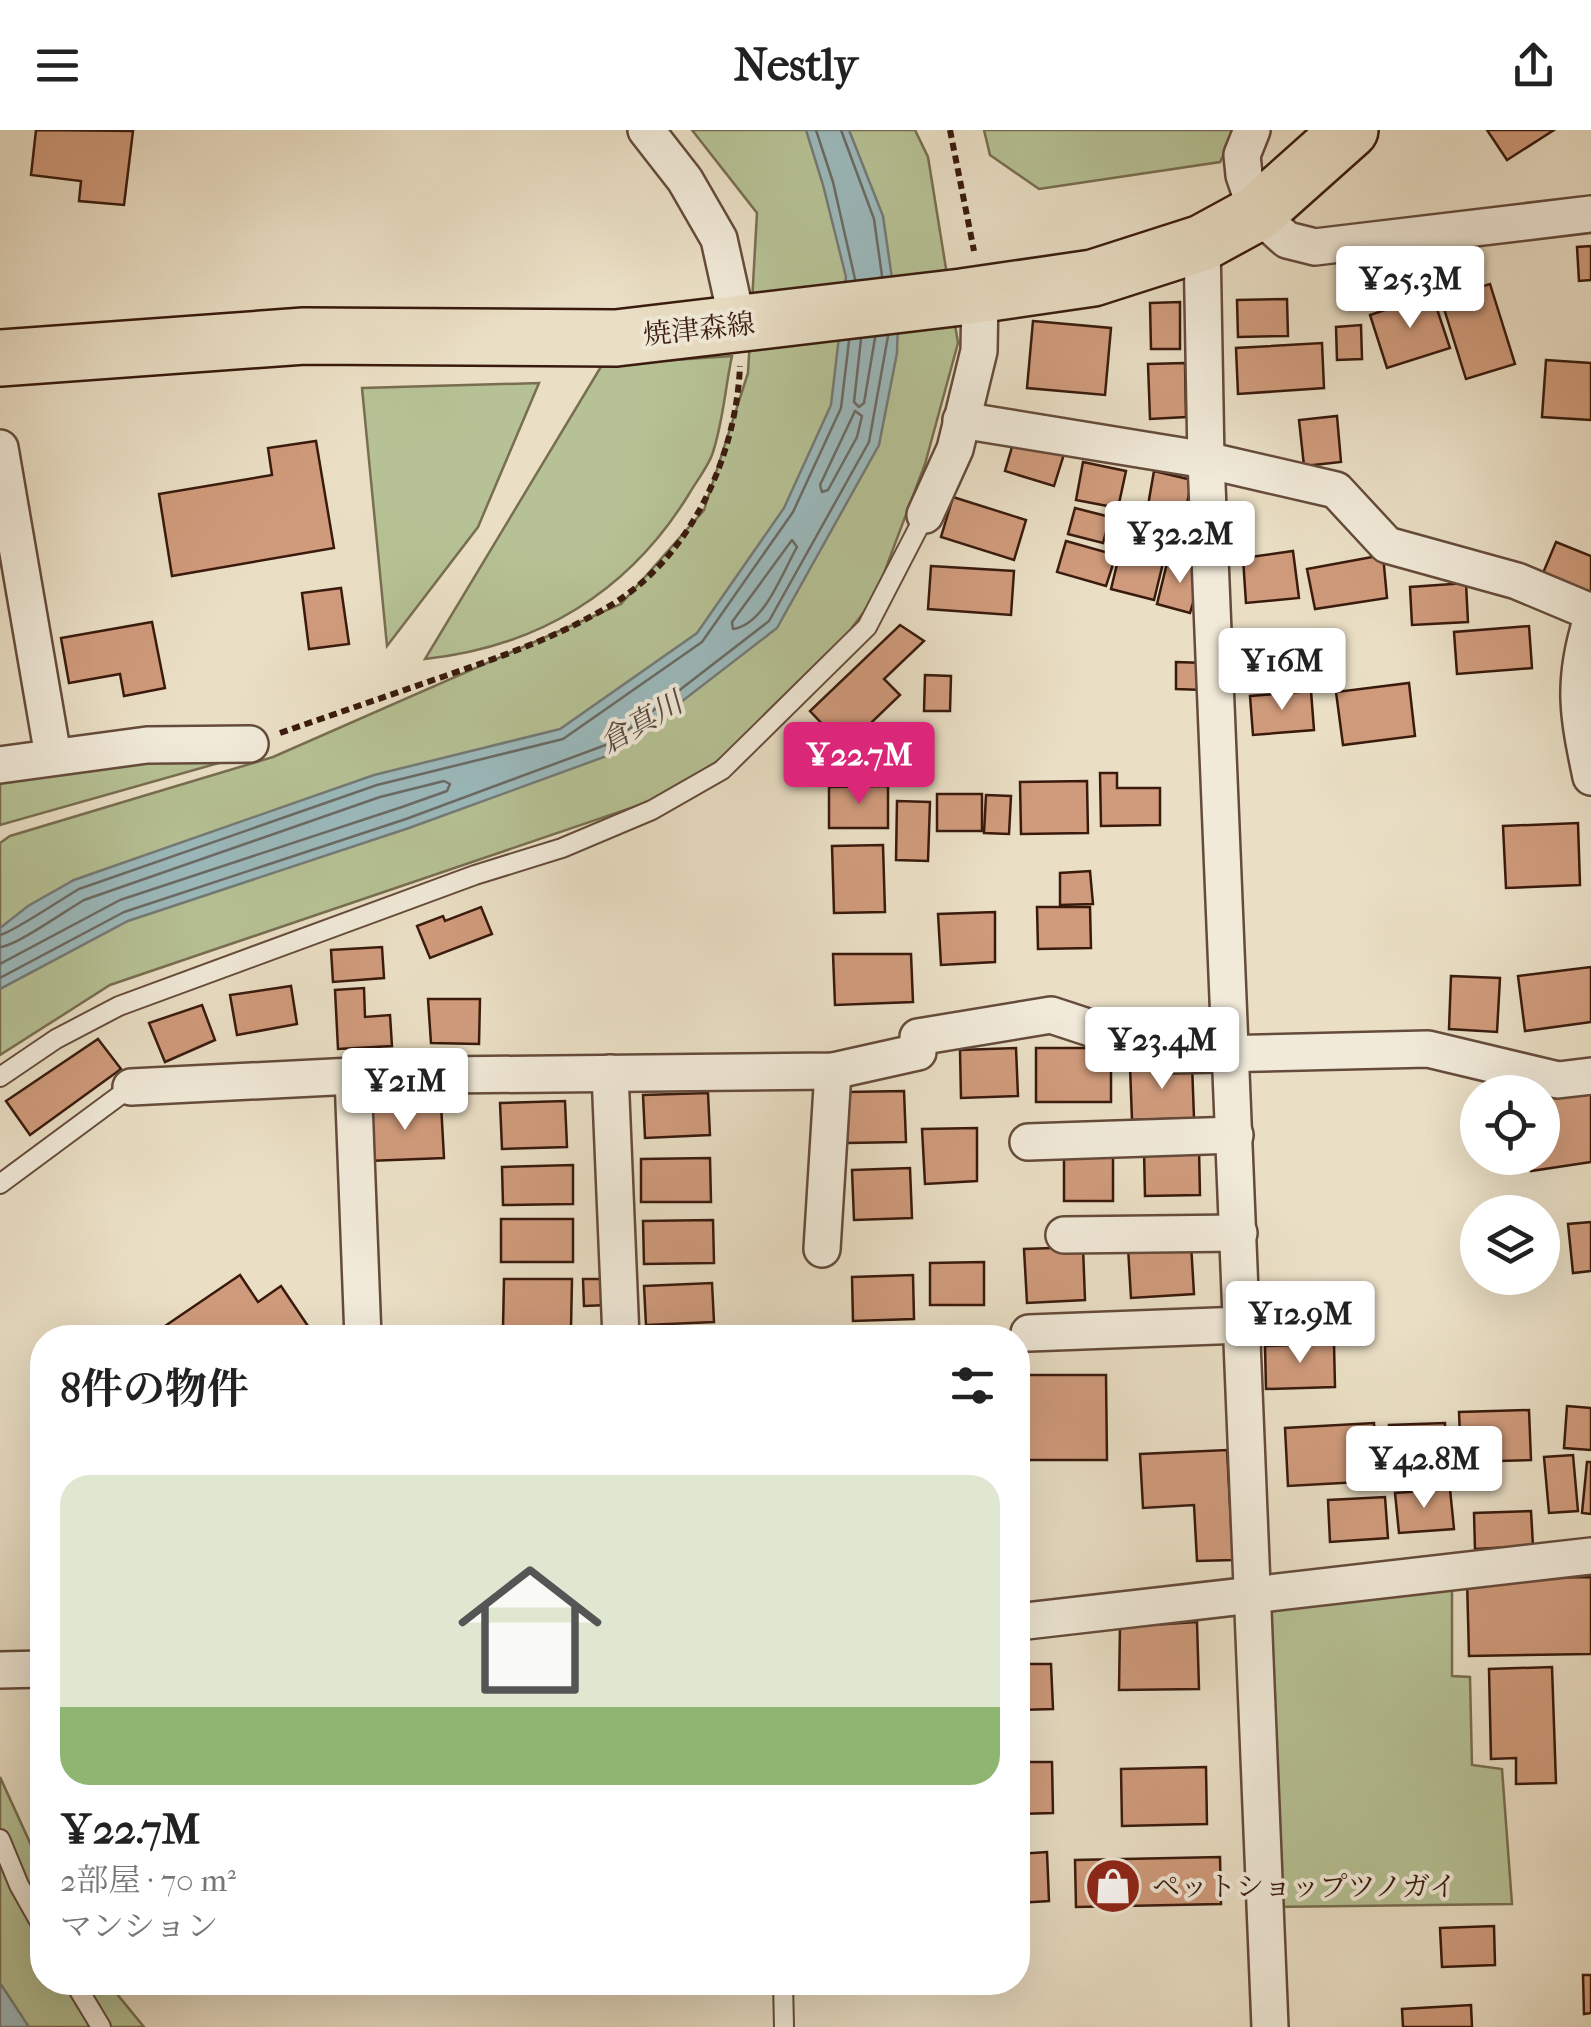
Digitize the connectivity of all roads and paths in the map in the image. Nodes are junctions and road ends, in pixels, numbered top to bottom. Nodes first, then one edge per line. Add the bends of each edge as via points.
1 (646, 130) edge
2 (950, 130) edge
3 (1252, 130) edge
4 (1350, 130) edge
5 (1258, 213) junction
6 (1591, 214) edge
7 (1202, 243) junction
8 (971, 296) junction
9 (761, 322) junction
10 (0, 358) edge
11 (961, 420) junction
12 (0, 448) edge
13 (1206, 460) junction
14 (925, 516) joint
15 (1591, 612) edge
16 (1591, 621) edge
17 (250, 744) joint
18 (53, 756) junction
19 (0, 765) edge
20 (1591, 777) edge
21 (1232, 1056) junction
22 (833, 1071) junction
23 (610, 1073) junction
24 (0, 1076) edge
25 (353, 1076) junction
26 (1591, 1076) edge
27 (130, 1087) joint
28 (1235, 1136) junction
29 (1028, 1142) dead end
30 (0, 1184) edge
31 (1239, 1233) junction
32 (1064, 1235) dead end
33 (822, 1249) dead end
34 (363, 1325) edge
35 (620, 1325) edge
36 (1243, 1326) junction
37 (1030, 1333) edge
38 (1591, 1556) edge
39 (1254, 1592) junction
40 (1030, 1620) edge
41 (30, 1669) edge
42 (0, 1670) edge
43 (0, 1838) edge
44 (30, 1904) edge
45 (82, 1995) edge
46 (783, 1995) edge
47 (100, 2027) edge
48 (784, 2027) edge
49 (1270, 2027) edge

1 - 9 street via 685,180
2 - 8 path via 970,220
3 - 5 street via 1242,155
4 - 5 main road, 焼津森線
5 - 6 street via 1286,240 1315,247
5 - 7 main road, 焼津森線
7 - 8 main road, 焼津森線 via 1093,278
7 - 13 street
8 - 9 main road, 焼津森線
8 - 11 street via 978,350
9 - 10 main road, 焼津森線 via 616,338 304,336
9 - 17 path via 740,370 732,429 712,483 678,545 638,584 608,608 523,649
11 - 13 street
11 - 14 street
12 - 18 street
13 - 15 street via 1336,490 1386,545 1516,581
13 - 21 street
14 - 24 lane via 867,627 722,770 652,810 562,848 119,1006
16 - 20 street via 1579,662 1578,712
17 - 18 street via 147,745
18 - 19 street
21 - 22 street via 1173,1056 1052,1015 918,1037 918,1052
21 - 26 street via 1428,1049 1558,1080
21 - 28 street
22 - 23 street
22 - 33 street
23 - 25 street
23 - 35 street
25 - 27 street
25 - 34 street
27 - 30 lane
28 - 29 street
28 - 31 street
31 - 32 street
31 - 36 street
36 - 37 street
36 - 39 street
38 - 39 street
39 - 40 street
39 - 49 street
41 - 42 street
43 - 44 lane
45 - 47 lane
46 - 48 lane

